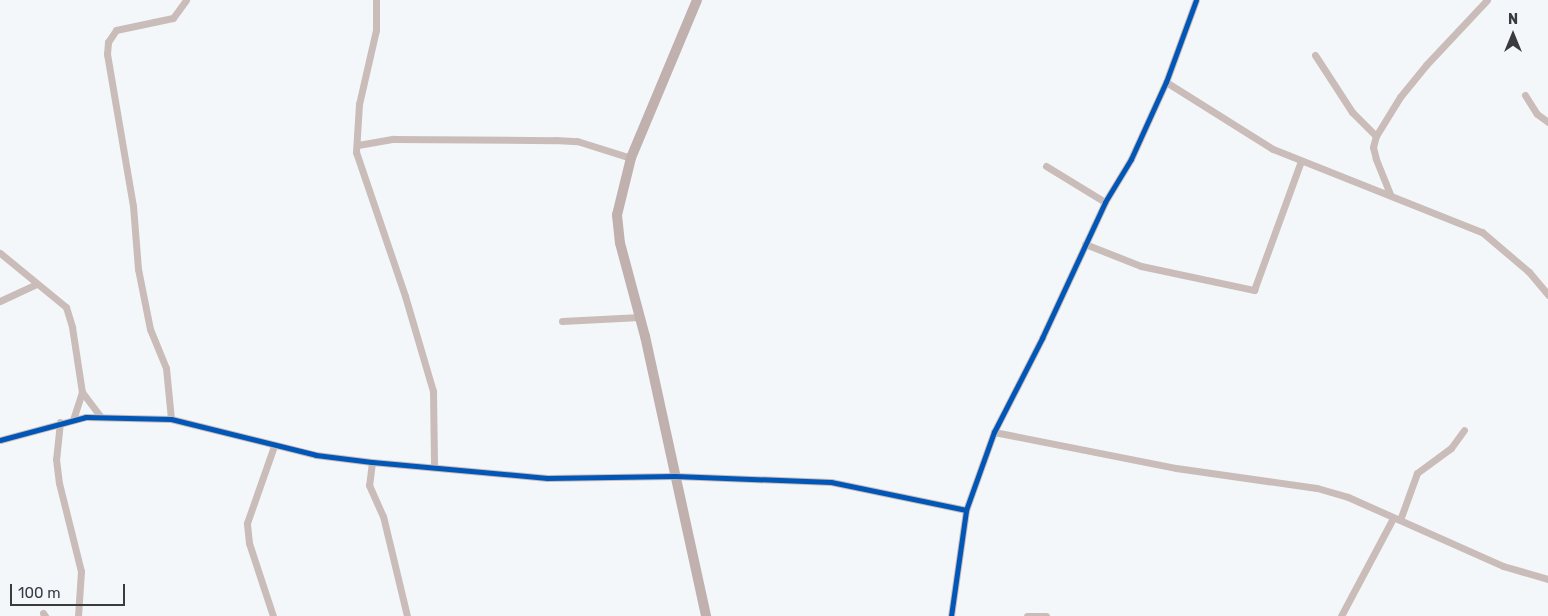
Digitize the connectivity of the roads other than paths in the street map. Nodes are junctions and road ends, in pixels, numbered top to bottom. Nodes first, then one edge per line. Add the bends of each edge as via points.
1 (186, 0) edge
2 (376, 0) edge
3 (697, 0) edge
4 (1196, 0) edge
5 (1487, 0) edge
6 (1315, 55) dead end
7 (1166, 82) junction
8 (1525, 95) dead end
9 (1548, 122) edge
10 (1376, 136) junction
11 (358, 145) junction
12 (631, 158) junction
13 (1301, 161) junction
14 (1046, 166) dead end
15 (1390, 194) junction
16 (1105, 202) junction
17 (1086, 244) junction
18 (0, 253) edge
19 (36, 284) junction
20 (1548, 295) edge
21 (0, 301) edge
22 (640, 317) junction
23 (562, 321) dead end
24 (82, 392) junction
25 (102, 417) junction
26 (73, 419) junction
27 (171, 419) junction
28 (60, 422) junction
29 (1464, 430) dead end
30 (994, 432) junction
31 (0, 440) edge
32 (274, 446) junction
33 (372, 462) junction
34 (434, 466) junction
35 (675, 476) junction
36 (966, 510) junction
37 (1396, 519) junction
38 (1548, 579) edge
39 (78, 616) edge
40 (273, 616) edge
41 (407, 616) edge
42 (706, 616) edge
43 (951, 616) edge
44 (1027, 616) edge
45 (1046, 616) edge
46 (1341, 616) edge

1 - 27 street via 173,18 116,30 108,42 107,54 133,206 138,268 150,329 166,368
2 - 11 street via 376,30 359,104
3 - 12 main road
4 - 7 street
5 - 10 street via 1421,71
6 - 10 street via 1352,112
7 - 13 street via 1273,149
7 - 16 street via 1131,159
8 - 9 street via 1537,114
10 - 15 street via 1373,146 1376,159
11 - 12 street via 393,139 577,141
11 - 34 street via 358,157 433,391
12 - 22 main road via 617,215 620,243
13 - 15 street
13 - 17 street via 1254,290 1141,266
14 - 16 street
15 - 20 street via 1482,232 1529,272
16 - 17 street
17 - 30 street
18 - 19 street
19 - 21 street
19 - 24 street via 66,307
22 - 23 street
22 - 35 main road
24 - 25 street
24 - 26 street
25 - 26 street
25 - 27 street
26 - 28 street
27 - 32 street
28 - 31 street
28 - 39 street via 56,459 81,571
29 - 37 street via 1451,448 1417,473
30 - 36 street
30 - 37 street via 1176,468 1317,488
32 - 33 street
32 - 40 street via 247,523 249,543
33 - 34 street
33 - 41 street via 369,485 383,516
34 - 35 street via 547,478
35 - 36 street via 831,482
35 - 42 main road
36 - 43 street
37 - 38 street via 1504,566
37 - 46 street
44 - 45 street

